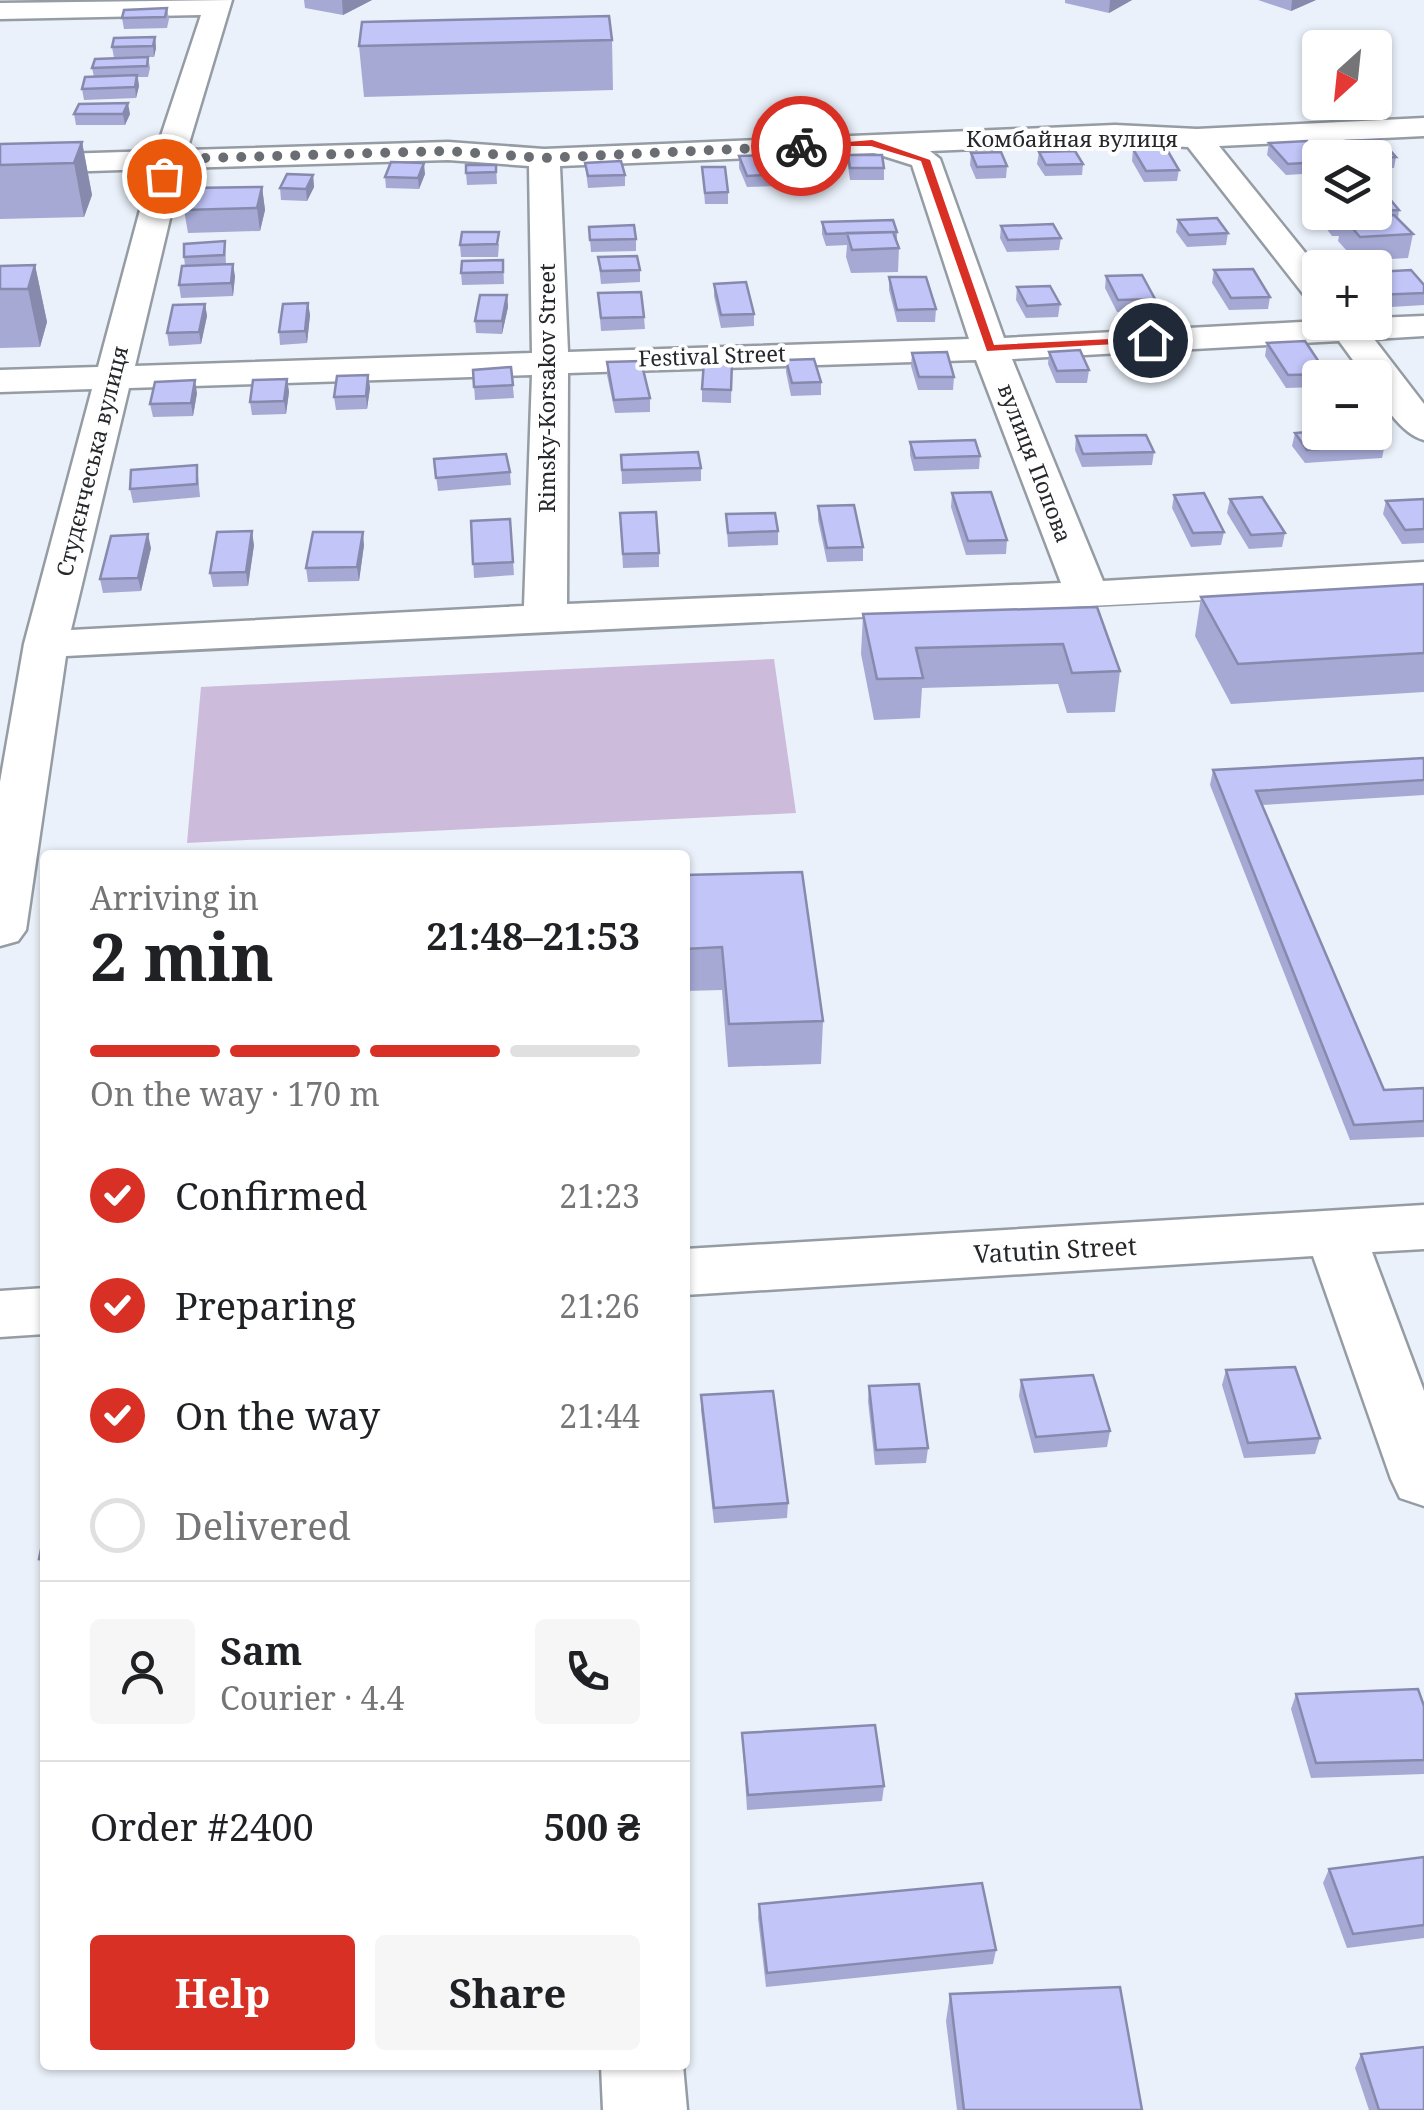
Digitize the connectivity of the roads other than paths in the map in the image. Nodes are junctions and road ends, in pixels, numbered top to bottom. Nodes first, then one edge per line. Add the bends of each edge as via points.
1 (218, 4) edge
2 (0, 12) edge
3 (1424, 127) edge
4 (1197, 138) junction
5 (872, 143) junction
6 (544, 158) junction
7 (169, 159) junction
8 (0, 165) edge
9 (1302, 271) edge
10 (1392, 326) edge
11 (1424, 326) edge
12 (1302, 329) edge
13 (1357, 340) edge
14 (990, 349) junction
15 (550, 361) junction
16 (113, 377) junction
17 (0, 380) edge
18 (1424, 429) edge
19 (1424, 575) edge
20 (1086, 592) junction
21 (545, 618) junction
22 (46, 644) junction
23 (0, 930) edge
24 (1424, 1227) edge
25 (1335, 1234) junction
26 (690, 1272) edge
27 (40, 1312) edge
28 (0, 1314) edge
29 (1424, 1479) edge
30 (642, 2070) edge
31 (644, 2110) edge

1 - 2 street
1 - 7 street, Студєнчеська вулиця
3 - 4 street, Комбайная вулиця
4 - 5 street, Комбайная вулиця via 1115,134
4 - 9 street
5 - 6 street, Комбайная вулиця
5 - 14 street, вулиця Попова via 925,160
6 - 7 street, Комбайная вулиця via 448,151
6 - 15 street, Rimsky-Korsakov Street
7 - 8 street, Комбайная вулиця
7 - 16 street, Студєнчеська вулиця
10 - 11 street, Festival Street
12 - 14 street, Festival Street
13 - 18 street
14 - 15 street, Festival Street
14 - 20 street, вулиця Попова
15 - 16 street, Festival Street
15 - 21 street, Rimsky-Korsakov Street
16 - 17 street, Festival Street
16 - 22 street, Студєнчеська вулиця
19 - 20 street
20 - 21 street
21 - 22 street
22 - 23 street, Студєнчеська вулиця
24 - 25 street, Vatutin Street
25 - 26 street, Vatutin Street
25 - 29 street
27 - 28 street
30 - 31 street

